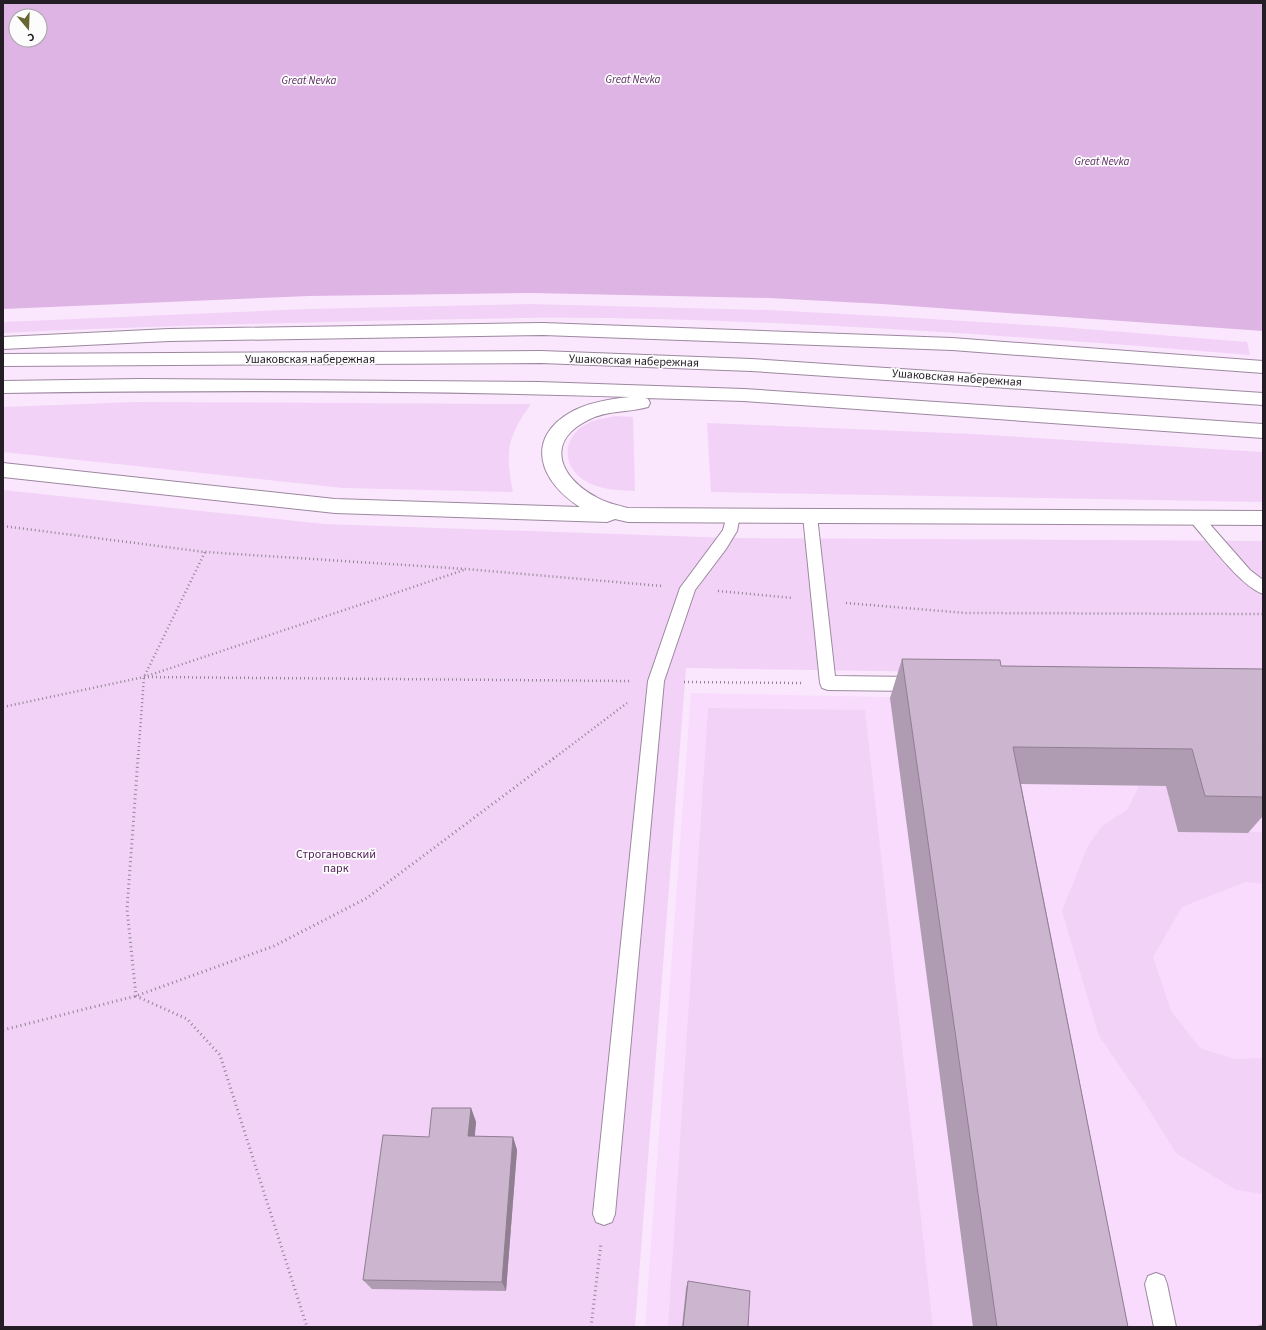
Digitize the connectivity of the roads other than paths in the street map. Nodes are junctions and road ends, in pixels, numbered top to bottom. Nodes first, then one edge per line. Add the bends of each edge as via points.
1 (3, 342) edge
2 (3, 360) edge
3 (1263, 367) edge
4 (3, 387) edge
5 (744, 395) junction
6 (1263, 399) edge
7 (1263, 431) edge
8 (3, 470) edge
9 (733, 515) junction
10 (628, 516) junction
11 (810, 516) junction
12 (1195, 517) junction
13 (1263, 518) edge
14 (1263, 588) edge
15 (931, 685) edge
16 (604, 1214) road end
17 (1156, 1284) dead end
18 (1165, 1327) edge

1 - 3 main road via 169,335 543,329 952,344
2 - 6 main road, Ушаковская набережная via 541,358 751,365
4 - 5 main road via 531,388
5 - 7 main road
5 - 10 main road via 619,404 595,409 577,417 562,428 552,443 551,460 558,475 584,500
8 - 10 main road via 335,506
9 - 10 main road
9 - 11 main road
9 - 16 lane via 727,536 688,588 656,681
11 - 12 main road
11 - 15 lane via 828,683
12 - 13 main road
12 - 14 lane via 1245,574
17 - 18 lane

